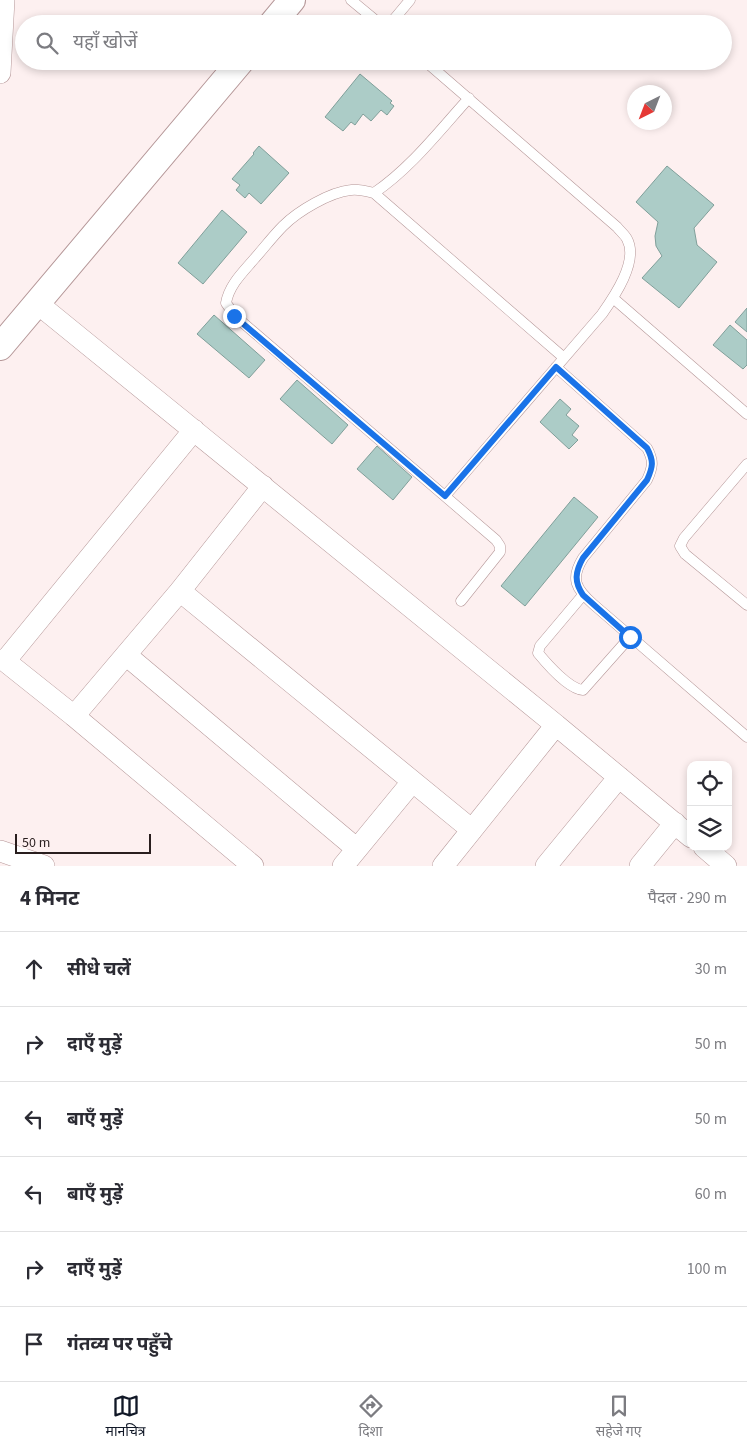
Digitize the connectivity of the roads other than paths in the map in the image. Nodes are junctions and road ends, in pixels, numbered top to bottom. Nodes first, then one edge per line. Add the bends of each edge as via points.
1 (4, 0) edge
2 (292, 0) edge
3 (351, 0) edge
4 (410, 0) edge
5 (280, 15) edge
6 (369, 15) edge
7 (398, 15) edge
8 (232, 70) edge
9 (436, 70) edge
10 (0, 73) edge
11 (469, 98) junction
12 (374, 193) junction
13 (613, 298) junction
14 (37, 303) junction
15 (0, 347) edge
16 (564, 357) junction
17 (556, 367) junction
18 (747, 414) edge
19 (194, 430) junction
20 (747, 464) edge
21 (263, 486) junction
22 (445, 496) junction
23 (180, 591) junction
24 (583, 595) junction
25 (461, 601) dead end
26 (747, 605) edge
27 (630, 637) junction
28 (126, 656) junction
29 (2, 660) edge
30 (74, 716) junction
31 (556, 725) junction
32 (747, 737) edge
33 (619, 777) junction
34 (412, 782) junction
35 (472, 830) junction
36 (683, 830) edge
37 (357, 849) junction
38 (0, 851) edge
39 (709, 851) edge
40 (44, 866) edge
41 (253, 866) edge
42 (343, 866) edge
43 (443, 866) edge
44 (546, 866) edge
45 (640, 866) edge
46 (726, 866) edge

1 - 10 street
2 - 5 street
3 - 6 lane
4 - 7 lane
8 - 14 street
9 - 11 lane
11 - 12 lane via 419,154
11 - 13 lane via 628,240 628,270
12 - 16 lane
12 - 22 lane via 349,190 299,212 239,276 228,292 226,303 234,316
13 - 16 lane
13 - 18 lane
14 - 15 street
14 - 19 street
16 - 17 lane
17 - 22 lane
17 - 24 lane via 647,448 652,457 653,466 647,480 577,568 578,587
19 - 21 street
19 - 29 street
20 - 26 lane via 680,546 685,554
21 - 23 street
21 - 31 street
22 - 25 lane via 500,546 496,559
23 - 28 street
23 - 34 street
24 - 27 lane
24 - 27 lane via 540,646 538,653 569,684 583,690
27 - 32 lane
28 - 30 street
28 - 37 street
29 - 30 street
30 - 41 street
31 - 33 street
31 - 35 street
33 - 36 street
33 - 44 street
34 - 35 street
34 - 37 street
35 - 43 street
36 - 45 street
37 - 42 street
38 - 40 street
39 - 46 street

